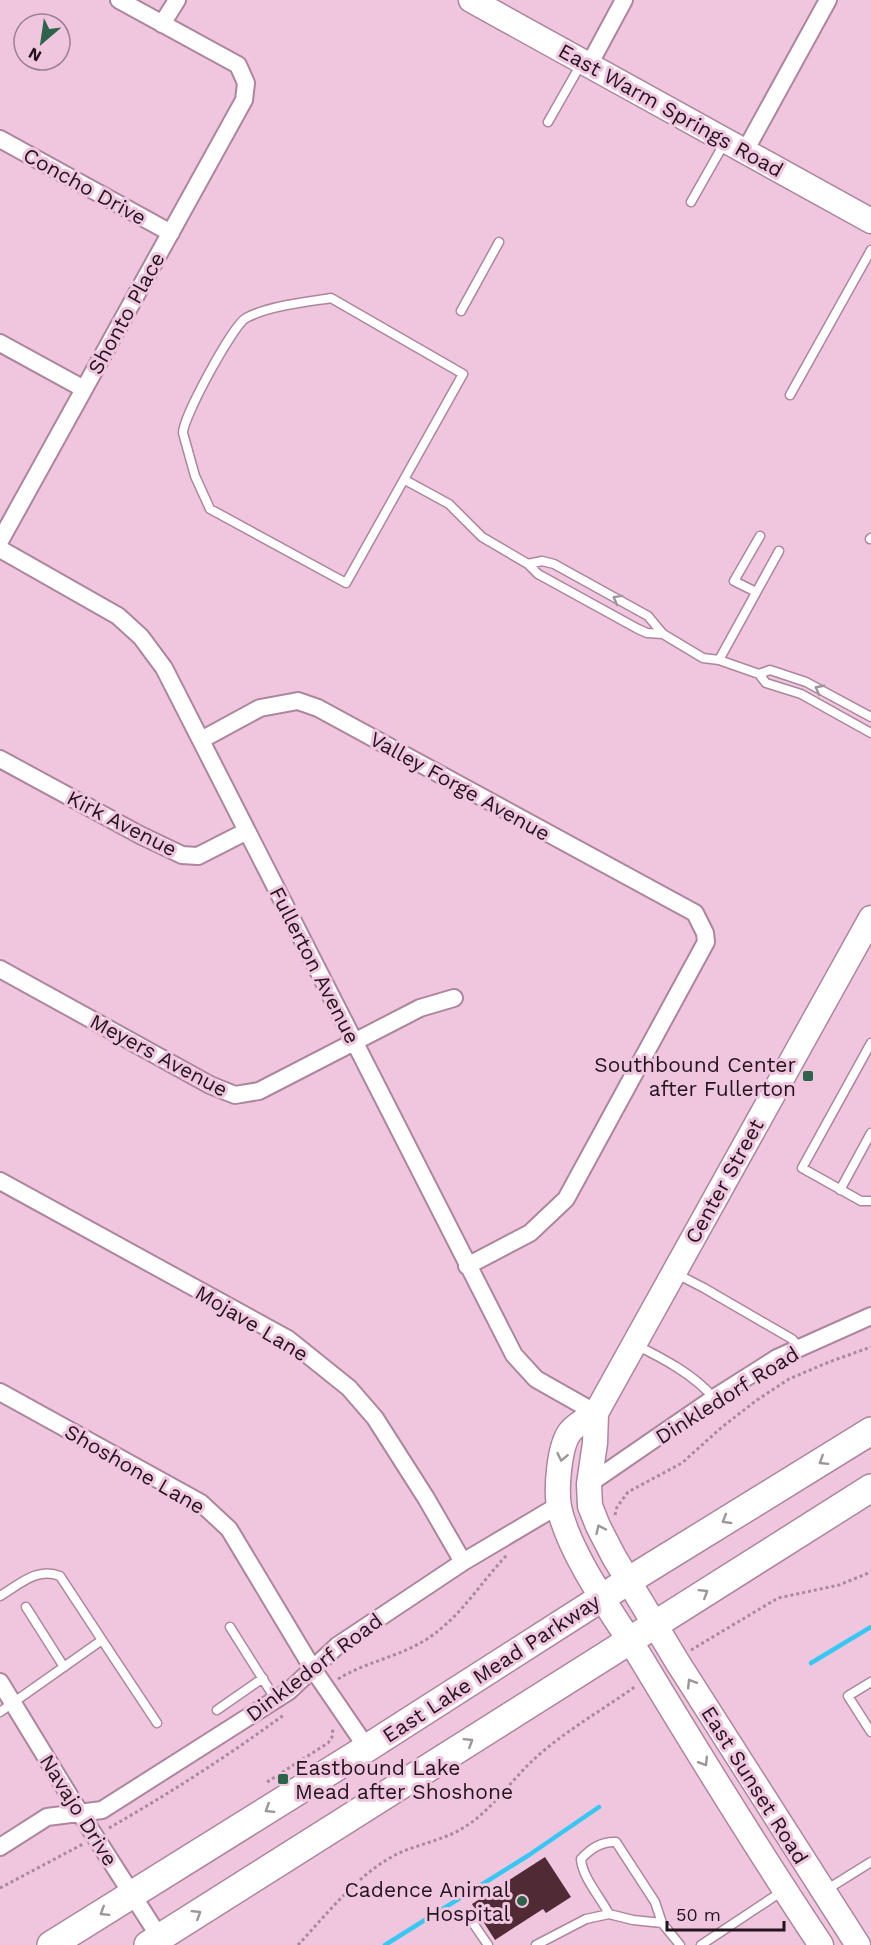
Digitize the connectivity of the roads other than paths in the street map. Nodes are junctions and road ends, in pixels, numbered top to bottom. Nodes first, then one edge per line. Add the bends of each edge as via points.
1 (119, 0) edge
2 (177, 0) edge
3 (471, 0) edge
4 (624, 0) edge
5 (828, 0) edge
6 (162, 24) junction
7 (586, 63) junction
8 (548, 122) dead end
9 (0, 139) edge
10 (735, 146) junction
11 (691, 202) dead end
12 (871, 220) edge
13 (171, 233) junction
14 (499, 242) dead end
15 (871, 250) edge
16 (462, 311) dead end
17 (0, 343) edge
18 (84, 389) junction
19 (790, 395) dead end
20 (405, 480) junction
21 (760, 537) dead end
22 (0, 541) edge
23 (0, 549) edge
24 (779, 551) dead end
25 (528, 564) junction
26 (594, 586) junction
27 (756, 592) junction
28 (586, 601) junction
29 (663, 634) junction
30 (719, 660) junction
31 (759, 674) junction
32 (844, 702) junction
33 (838, 714) junction
34 (871, 717) edge
35 (871, 733) edge
36 (201, 740) junction
37 (0, 759) edge
38 (247, 831) junction
39 (871, 918) edge
40 (0, 969) edge
41 (454, 998) dead end
42 (354, 1042) junction
43 (871, 1043) edge
44 (871, 1133) edge
45 (0, 1181) edge
46 (840, 1190) junction
47 (871, 1201) edge
48 (467, 1266) junction
49 (673, 1272) junction
50 (871, 1316) edge
51 (633, 1343) junction
52 (801, 1348) junction
53 (0, 1392) edge
54 (714, 1398) junction
55 (596, 1413) junction
56 (871, 1431) edge
57 (589, 1484) junction
58 (871, 1488) edge
59 (559, 1505) junction
60 (463, 1562) junction
61 (628, 1581) junction
62 (0, 1596) edge
63 (602, 1597) junction
64 (26, 1607) dead end
65 (655, 1624) junction
66 (230, 1627) dead end
67 (102, 1640) junction
68 (629, 1640) junction
69 (64, 1667) junction
70 (313, 1669) junction
71 (263, 1678) junction
72 (0, 1682) edge
73 (871, 1682) edge
74 (276, 1700) junction
75 (6, 1708) edge
76 (217, 1710) dead end
77 (157, 1723) dead end
78 (871, 1732) edge
79 (367, 1748) junction
80 (80, 1813) junction
81 (0, 1847) edge
82 (871, 1862) edge
83 (784, 1890) junction
84 (823, 1892) junction
85 (132, 1894) junction
86 (466, 1913) dead end
87 (609, 1914) junction
88 (662, 1923) junction
89 (154, 1941) edge
90 (51, 1945) edge
91 (488, 1945) edge
92 (536, 1945) edge
93 (680, 1945) edge
94 (701, 1945) edge
95 (821, 1945) edge
96 (858, 1945) edge

1 - 6 street
2 - 6 street
3 - 7 street, East Warm Springs Road
4 - 7 street
5 - 10 street
6 - 13 street, Shonto Place via 238,65 246,83 244,100
7 - 8 lane
7 - 10 street, East Warm Springs Road
9 - 13 street, Concho Drive
10 - 11 lane
10 - 12 street, East Warm Springs Road
13 - 18 street, Shonto Place
14 - 16 lane
15 - 19 lane
17 - 18 street
18 - 22 street, Shonto Place
20 - 20 lane via 346,583 210,509 195,476 183,427 237,324 254,314 331,298 463,374
20 - 25 lane via 449,504 482,537
21 - 27 lane via 734,581
23 - 36 street, Fullerton Avenue via 118,616 141,637 164,668
24 - 27 lane
25 - 26 lane via 547,561
25 - 28 lane via 538,574
26 - 28 lane
29 -> 26 lane via 648,616
27 - 30 lane
28 - 29 lane via 647,633
29 - 30 lane via 703,658
30 - 31 lane
32 -> 31 lane via 806,682 770,670
31 - 33 lane via 766,682 801,694
32 - 33 lane
32 - 34 lane
33 - 35 lane
36 - 38 street, Fullerton Avenue
36 - 48 street, Valley Forge Avenue via 260,708 298,701 318,708 695,913 706,942 566,1199 530,1233
37 - 38 street, Kirk Avenue via 182,855 198,856
38 - 42 street, Fullerton Avenue
39 - 49 street, Center Street
40 - 42 street, Meyers Avenue via 210,1085 235,1095 259,1091
41 - 42 street, Meyers Avenue via 420,1008
42 - 48 street, Fullerton Avenue
43 - 46 lane via 802,1168
44 - 46 lane
45 - 60 street, Mojave Lane via 288,1339 349,1388 375,1418
46 - 47 lane via 861,1201
48 - 55 street, Fullerton Avenue via 514,1355 536,1379
49 - 51 street, Center Street
49 - 52 lane
50 - 52 street, Dinkledorf Road
51 - 54 lane via 700,1382
51 - 55 street, Center Street
52 - 54 street, Dinkledorf Road via 777,1358
53 - 70 street, Shoshone Lane via 201,1503 229,1529
54 - 57 street, Dinkledorf Road
55 - 57 street, Center Street
55 -> 59 street, Center Street via 570,1432 558,1478
56 -> 61 main road, East Lake Mead Parkway
61 -> 57 street, Center Street via 594,1516
65 -> 58 main road
59 - 60 street, Dinkledorf Road
59 - 63 street, Center Street via 566,1532
60 - 70 street, Dinkledorf Road via 337,1646
61 - 63 main road, East Lake Mead Parkway
61 - 65 street, Center Street
62 - 67 lane via 37,1573 51,1572 60,1576
63 - 68 street, Center Street
63 - 79 main road, East Lake Mead Parkway
64 - 69 lane
65 - 68 main road
84 -> 65 street, East Sunset Road
66 - 71 lane
67 - 69 lane
67 - 77 lane
68 -> 83 street, East Sunset Road
89 -> 68 main road
69 - 75 lane
70 - 74 street, Dinkledorf Road
70 - 79 street, Shoshone Lane
71 - 74 lane
71 - 76 lane
72 - 75 street, Navajo Drive
73 - 78 lane via 848,1696
74 - 80 street, Dinkledorf Road via 102,1810
75 - 80 street, Navajo Drive
79 -> 85 main road, East Lake Mead Parkway
80 - 81 street, Dinkledorf Road via 47,1817
80 - 85 street, Navajo Drive
82 - 84 lane
83 - 94 lane
83 - 95 street, East Sunset Road
84 - 96 street, East Sunset Road
85 - 89 street, Navajo Drive
85 -> 90 main road, East Lake Mead Parkway
86 - 91 lane
87 - 88 lane
87 - 88 lane via 585,1875 581,1859 586,1852 610,1841 616,1842 639,1876
87 - 92 lane via 586,1919
88 - 93 lane

